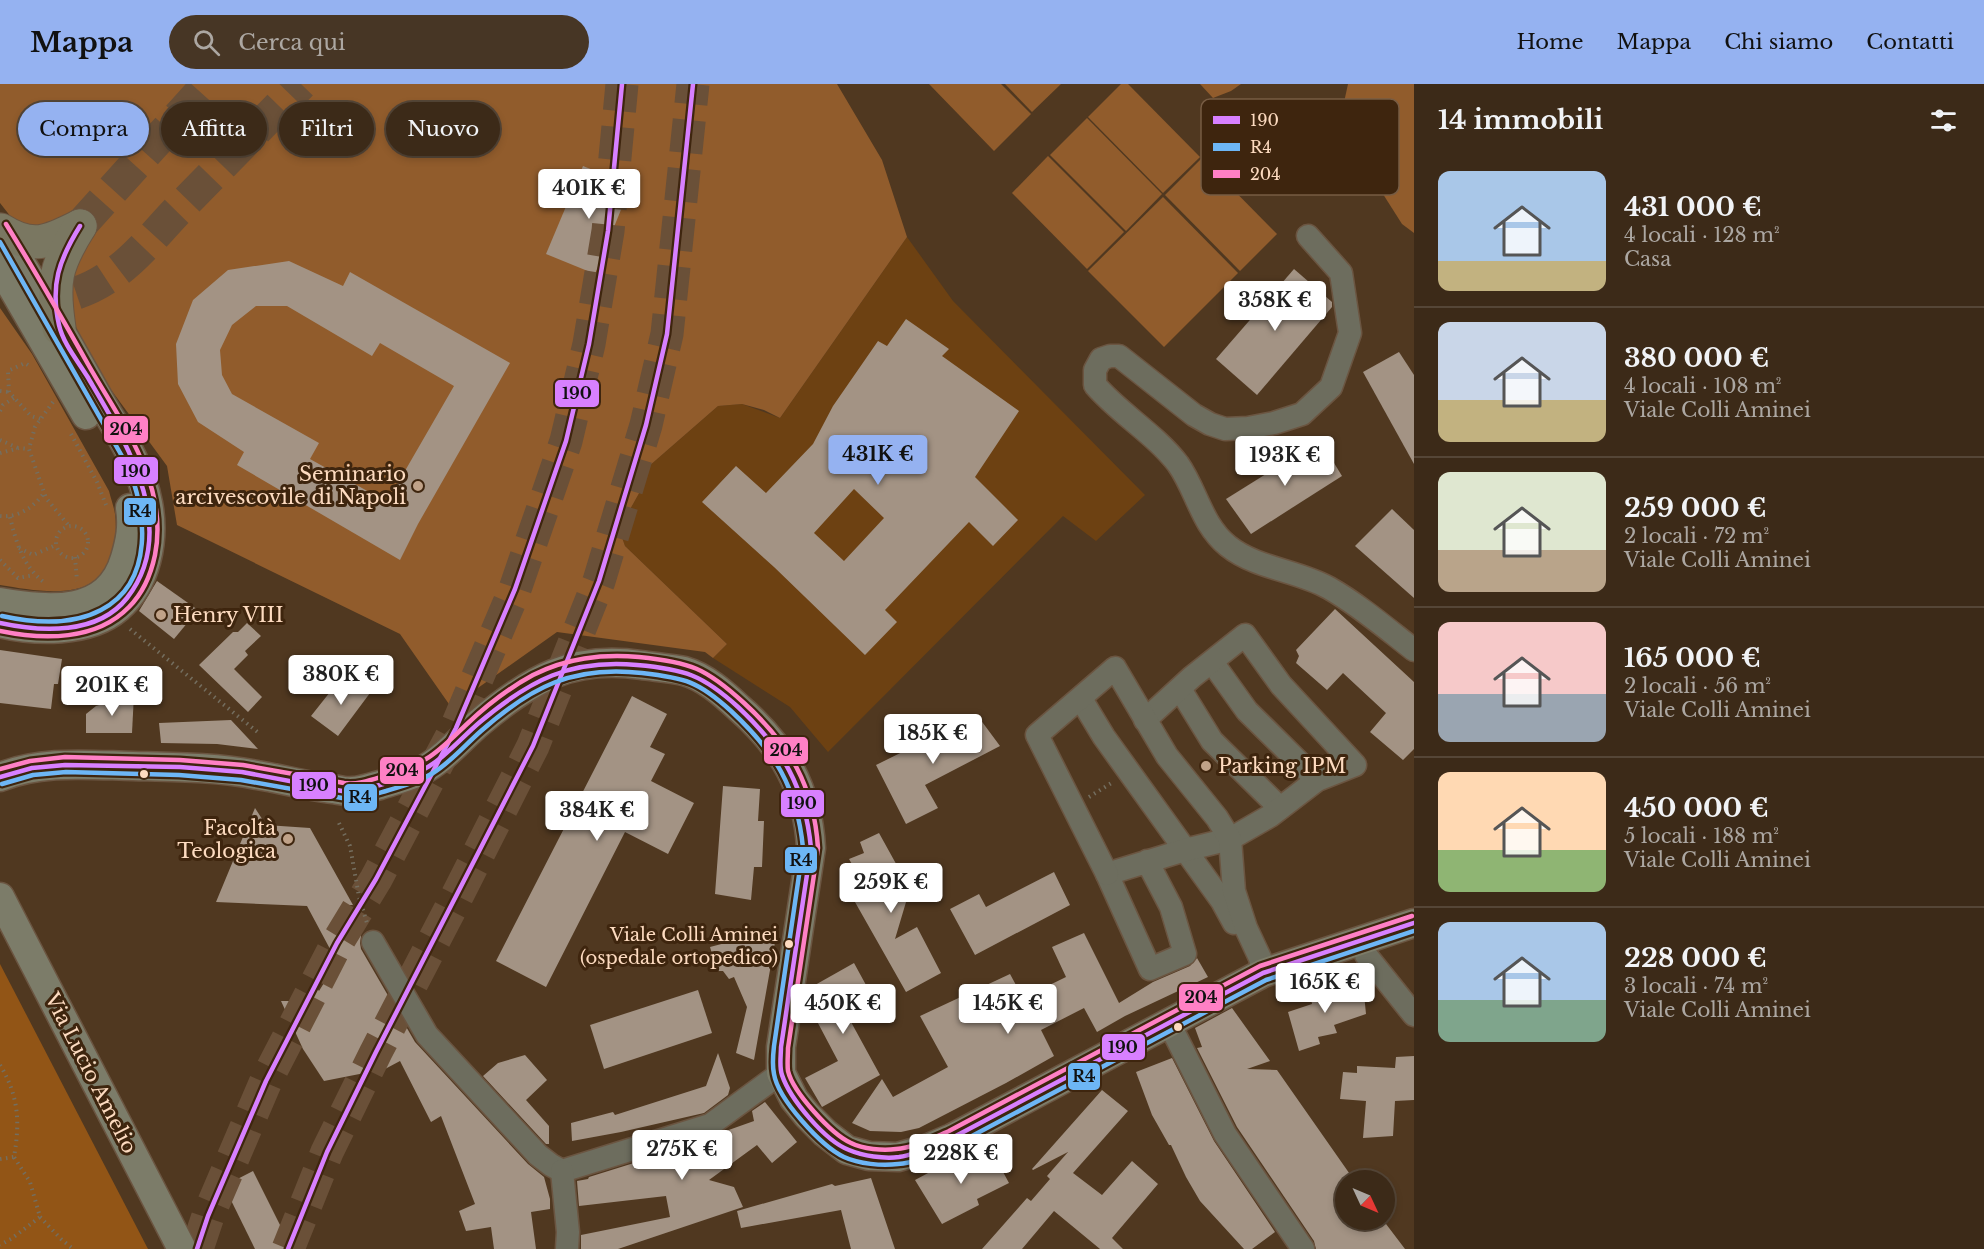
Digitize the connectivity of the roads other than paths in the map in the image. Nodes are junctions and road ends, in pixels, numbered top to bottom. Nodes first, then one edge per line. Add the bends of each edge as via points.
1 (1, 229) edge
2 (1308, 236) dead end
3 (0, 267) edge
4 (59, 328) junction
5 (0, 602) edge
6 (0, 623) edge
7 (1414, 650) edge
8 (1212, 662) junction
9 (1180, 689) junction
10 (1081, 699) junction
11 (1145, 720) junction
12 (0, 777) edge
13 (1317, 780) junction
14 (1280, 808) junction
15 (1230, 839) junction
16 (1185, 850) junction
17 (1148, 861) junction
18 (1107, 874) junction
19 (0, 897) edge
20 (1414, 923) edge
21 (373, 942) road end
22 (1366, 955) dead end
23 (1263, 973) junction
24 (1414, 1015) edge
25 (1174, 1033) dead end
26 (781, 1073) junction
27 (562, 1171) junction
28 (182, 1249) edge
29 (567, 1249) edge
30 (1303, 1249) edge

1 - 4 main road
1 - 4 highway via 24,242 41,242 80,226 57,269 55,299
2 - 7 street via 1341,273 1350,333 1331,387 1302,414 1265,425 1225,429 1194,415 1119,356 1101,359 1095,370 1095,385 1179,466 1203,515 1227,545 1256,563 1328,587
3 - 5 main road via 113,462 127,496 132,524 119,576 95,599 54,607
4 - 6 main road via 143,484 150,538 134,589 111,614 62,628
8 - 9 street
8 - 13 street via 1246,711
8 - 13 street via 1245,636 1281,685 1355,765
9 - 11 street
9 - 14 street via 1212,741
10 - 11 street via 1115,668
10 - 16 street
10 - 18 street via 1037,735
11 - 15 street via 1167,756
12 - 26 main road via 35,767 71,764 189,767 255,774 352,792 422,770 522,689 544,676 601,663 630,663 685,672 722,693 758,725 783,757 804,799 812,848 781,1047
13 - 14 street
14 - 15 street
15 - 16 street
15 - 23 street via 1234,891
16 - 17 street
16 - 23 street via 1222,901
17 - 18 street
17 - 18 street via 1171,907 1185,954 1150,969
19 - 28 main road, Via Lucio Amelio
20 - 23 main road
21 - 27 street via 427,1035 538,1155
22 - 24 street
23 - 26 main road via 952,1138 898,1157 847,1150 807,1116
25 - 30 street via 1225,1134
26 - 27 street via 710,1125
27 - 29 street

